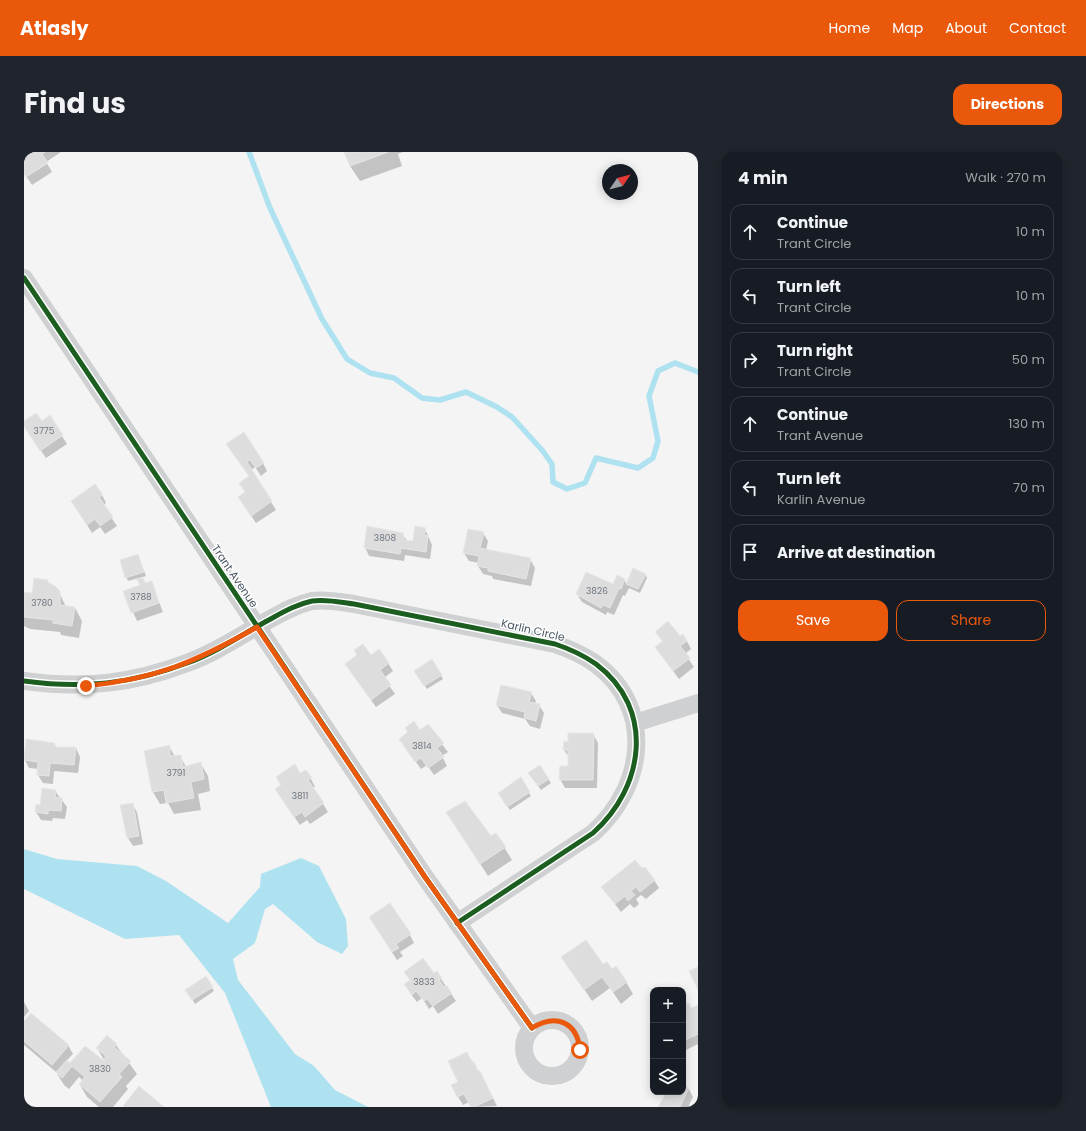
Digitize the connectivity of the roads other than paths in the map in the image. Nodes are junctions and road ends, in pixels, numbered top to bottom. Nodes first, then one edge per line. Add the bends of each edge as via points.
1 (24, 278) edge
2 (257, 627) junction
3 (24, 681) edge
4 (698, 703) edge
5 (635, 723) junction
6 (457, 923) junction
7 (532, 1028) dead end

1 - 2 street, Trant Avenue
2 - 3 street, Karlin Circle via 188,663 153,675 86,686
2 - 5 street, Karlin Circle via 292,607 312,601 333,600 555,644 597,665 625,699
2 - 6 street, Trant Avenue
4 - 5 street
5 - 6 street, Karlin Circle via 635,762 619,803 608,820 593,833
6 - 7 street, Trant Avenue

